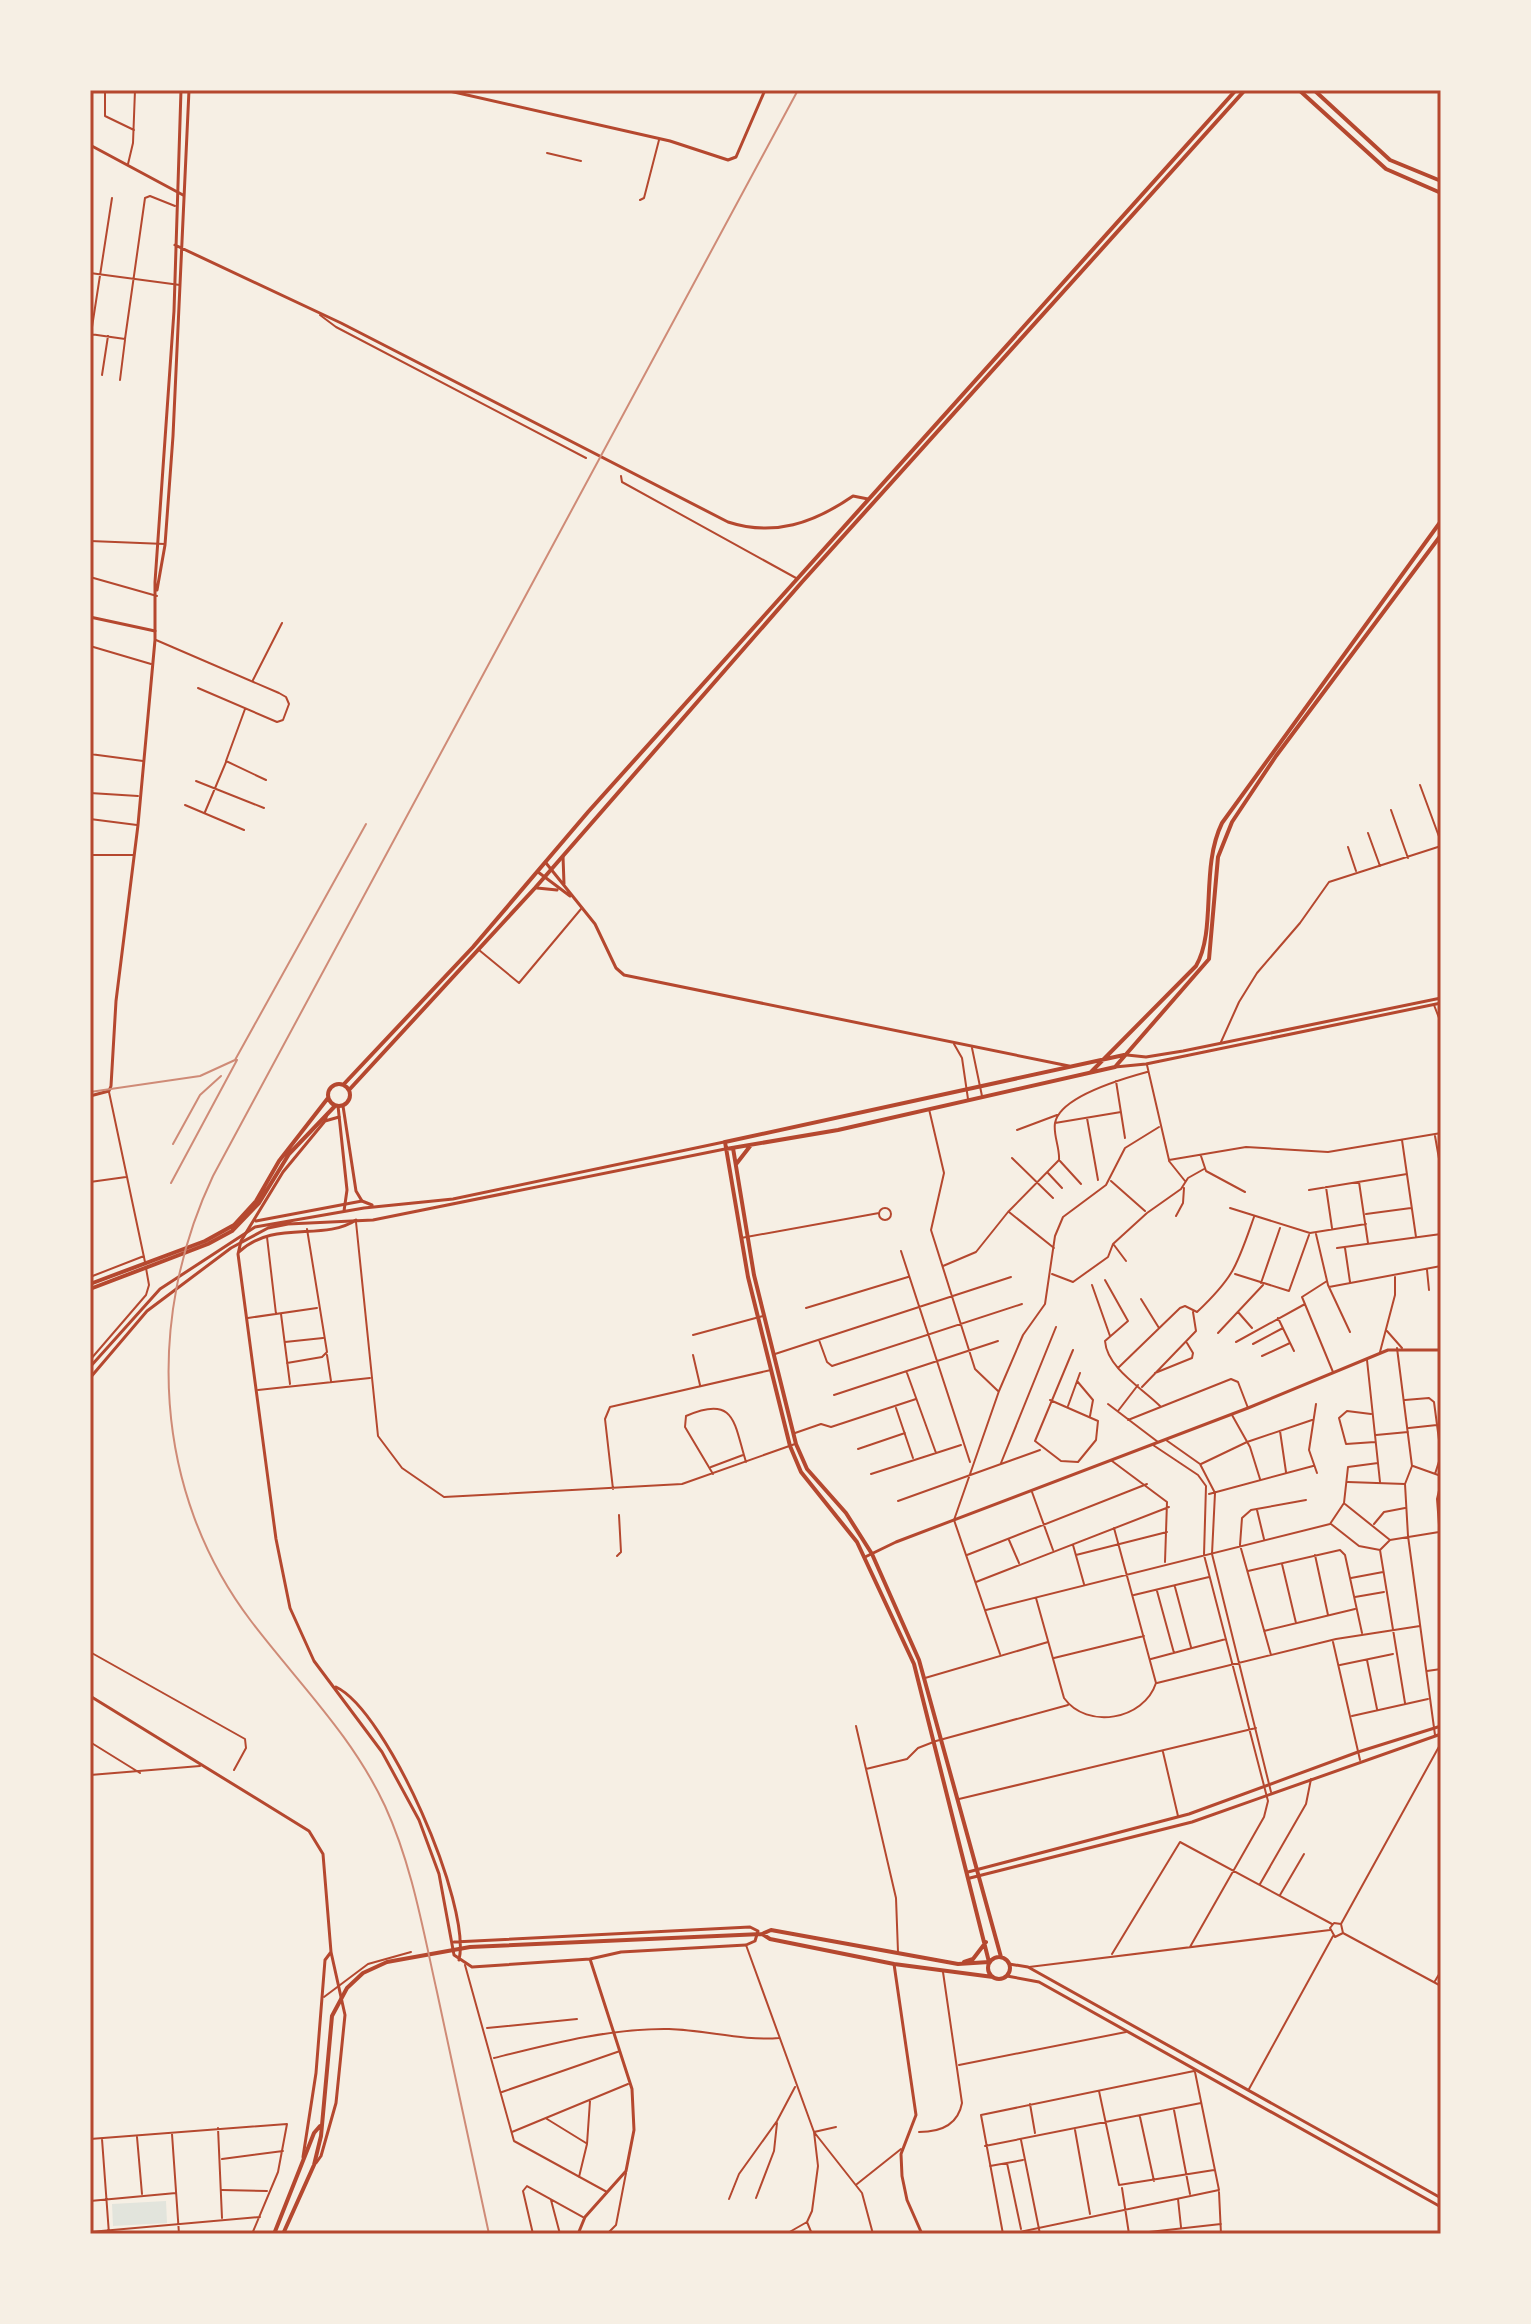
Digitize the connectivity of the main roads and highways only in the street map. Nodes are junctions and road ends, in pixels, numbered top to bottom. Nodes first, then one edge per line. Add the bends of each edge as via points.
1 (181, 90) edge
2 (189, 90) edge
3 (445, 90) edge
4 (765, 90) edge
5 (1236, 90) edge
6 (1245, 90) edge
7 (1299, 90) edge
8 (1314, 90) edge
9 (90, 145) edge
10 (1441, 181) edge
11 (176, 192) junction
12 (1441, 193) edge
13 (183, 195) junction
14 (175, 245) junction
15 (182, 248) junction
16 (870, 500) junction
17 (1441, 521) edge
18 (1441, 535) edge
19 (797, 578) junction
20 (802, 582) junction
21 (157, 590) junction
22 (90, 617) edge
23 (155, 631) junction
24 (564, 852) junction
25 (545, 862) junction
26 (552, 868) junction
27 (537, 871) junction
28 (544, 877) junction
29 (564, 885) junction
30 (535, 888) junction
31 (561, 891) junction
32 (570, 896) junction
33 (1441, 1000) edge
34 (1124, 1055) junction
35 (1100, 1059) junction
36 (1069, 1066) junction
37 (1115, 1067) junction
38 (1091, 1072) junction
39 (344, 1084) junction
40 (349, 1090) junction
41 (90, 1096) edge
42 (328, 1098) junction
43 (338, 1106) junction
44 (327, 1113) junction
45 (339, 1117) junction
46 (325, 1121) junction
47 (732, 1141) junction
48 (725, 1142) junction
49 (753, 1144) junction
50 (733, 1148) junction
51 (726, 1149) junction
52 (737, 1169) junction
53 (274, 1173) junction
54 (362, 1201) junction
55 (347, 1205) junction
56 (376, 1206) junction
57 (341, 1213) junction
58 (356, 1220) junction
59 (256, 1221) junction
60 (238, 1254) junction
61 (90, 1286) edge
62 (1441, 1350) edge
63 (90, 1367) edge
64 (90, 1378) edge
65 (872, 1554) junction
66 (865, 1557) junction
67 (923, 1679) junction
68 (336, 1687) junction
69 (90, 1696) edge
70 (1441, 1726) edge
71 (1441, 1734) edge
72 (977, 1873) junction
73 (969, 1875) junction
74 (760, 1934) junction
75 (459, 1941) junction
76 (452, 1942) junction
77 (986, 1942) junction
78 (331, 1952) junction
79 (1001, 1957) junction
80 (590, 1959) junction
81 (459, 1960) junction
82 (989, 1962) junction
83 (894, 1964) junction
84 (958, 1964) junction
85 (1009, 1964) junction
86 (1029, 1968) junction
87 (1007, 1976) junction
88 (993, 1977) junction
89 (1028, 1978) junction
90 (320, 2126) junction
91 (303, 2163) junction
92 (314, 2165) junction
93 (1441, 2198) edge
94 (1441, 2207) edge
95 (274, 2234) edge
96 (283, 2234) edge
97 (578, 2234) edge
98 (922, 2234) edge

1 - 11 main road
2 - 13 main road
3 - 4 main road via 734,160
5 - 16 main road
6 - 20 main road
7 - 12 main road via 1386,169
8 - 10 main road via 1390,160
9 - 11 main road
11 - 13 main road
11 - 14 main road
13 - 15 main road
14 - 15 main road
14 - 21 main road
15 - 16 main road via 341,323 728,522 763,529 807,523 853,496
15 - 21 main road via 165,545
16 - 19 main road
17 - 35 main road via 1222,823 1208,873 1205,943 1196,966
18 - 34 main road via 1232,822 1218,857 1209,959
19 - 20 main road
19 - 25 main road
20 - 24 main road
21 - 23 main road
22 - 23 main road
23 - 41 main road via 109,1091
24 - 26 main road
24 - 29 main road
25 - 26 main road
25 - 27 main road
26 - 28 main road
26 - 29 main road
27 - 28 main road
27 - 39 main road
28 - 30 main road
28 - 31 main road
29 - 32 main road
30 - 31 main road
30 - 40 main road
31 - 32 main road
32 - 36 main road via 624,975
33 - 34 main road via 1221,1043
33 - 37 main road
34 - 35 main road
34 - 37 main road
35 - 36 main road
35 - 38 main road
36 - 47 main road
37 - 38 main road
38 - 49 main road via 838,1130
39 - 40 main road
39 - 42 main road via 333,1085
40 - 43 main road via 349,1101
42 - 43 main road
42 - 53 main road
43 - 44 main road
43 - 45 main road
43 - 54 main road
44 - 46 main road
44 - 53 main road
45 - 46 main road
45 - 55 main road
46 - 59 main road via 283,1172
47 - 48 main road
47 - 50 main road
48 - 51 main road
48 - 56 main road via 453,1199
49 - 50 main road
49 - 52 main road via 741,1154
50 - 51 main road
50 - 52 main road
51 - 58 main road
51 - 66 main road via 757,1317 790,1446 801,1472
52 - 65 main road via 747,1237 796,1444 807,1469 846,1513
53 - 61 main road via 251,1213 225,1236
54 - 55 main road
54 - 56 main road
55 - 57 main road
55 - 59 main road
56 - 57 main road
57 - 63 main road via 273,1222 239,1235 160,1289
58 - 60 main road via 267,1236
58 - 64 main road via 268,1228 231,1248 147,1311
59 - 60 main road
60 - 68 main road via 285,1591 314,1661
62 - 65 main road via 1400,1348 1380,1354
65 - 66 main road
65 - 67 main road
66 - 67 main road
67 - 72 main road
67 - 73 main road
68 - 75 main road via 359,1708 414,1792 448,1884
68 - 76 main road via 392,1768 419,1820 439,1874
69 - 78 main road via 278,1810 316,1840 323,1854
70 - 72 main road via 1178,1817
71 - 72 main road via 1167,1829
72 - 73 main road
72 - 79 main road
73 - 77 main road
74 - 75 main road via 750,1927
74 - 80 main road via 746,1945 621,1952
74 - 83 main road
74 - 84 main road via 771,1930
74 - 90 main road via 470,1947 373,1967 347,1988 332,2016
75 - 76 main road
75 - 81 main road
76 - 81 main road
77 - 82 main road
77 - 84 main road via 973,1959
78 - 91 main road via 325,1960
78 - 92 main road via 345,2015 336,2103
79 - 82 main road
79 - 85 main road
80 - 81 main road via 481,1967
80 - 97 main road via 631,2083 634,2130 626,2171 585,2217
82 - 84 main road
82 - 88 main road
83 - 88 main road
83 - 98 main road via 916,2115 901,2159 902,2176
85 - 86 main road
85 - 87 main road
86 - 89 main road
86 - 93 main road
87 - 88 main road
87 - 89 main road
89 - 94 main road
90 - 91 main road
90 - 92 main road
91 - 95 main road
92 - 96 main road

